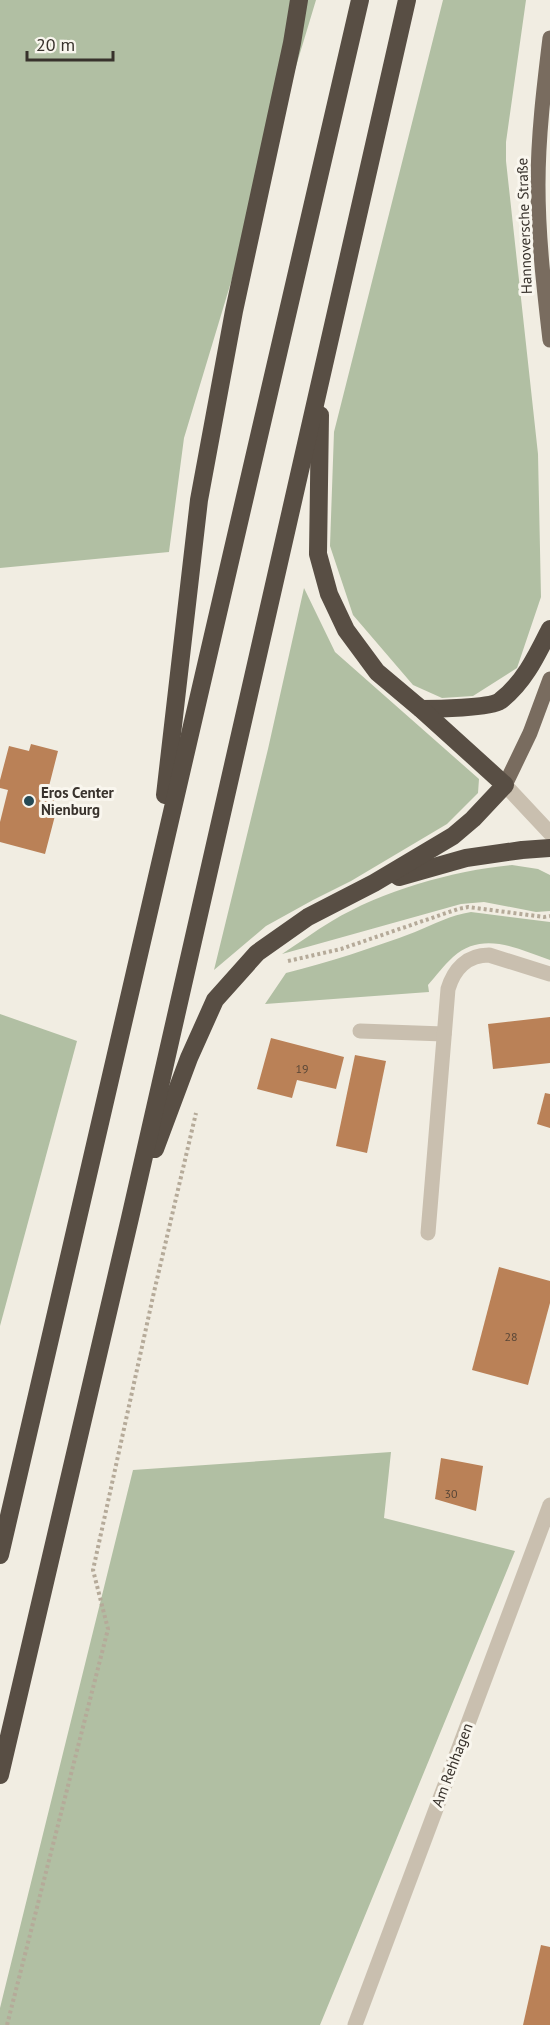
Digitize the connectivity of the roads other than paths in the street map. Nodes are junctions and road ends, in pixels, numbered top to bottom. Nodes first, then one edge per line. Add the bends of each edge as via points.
1 (298, 0) edge
2 (360, 0) edge
3 (408, 0) edge
4 (550, 38) edge
5 (550, 340) edge
6 (321, 375) junction
7 (550, 629) edge
8 (550, 679) edge
9 (421, 708) junction
10 (505, 785) junction
11 (550, 833) edge
12 (550, 848) edge
13 (156, 880) junction
14 (374, 883) junction
15 (550, 974) edge
16 (360, 1031) dead end
17 (444, 1034) junction
18 (130, 1218) junction
19 (428, 1233) dead end
20 (550, 1505) edge
21 (0, 1555) edge
22 (0, 1775) edge
23 (355, 2025) edge

1 - 13 highway via 199,500
2 - 13 highway
3 - 6 highway
4 - 5 main road, Hannoversche Straße via 542,98 538,184 542,277
6 - 9 highway via 318,554 329,594 346,630 377,672
6 - 18 highway
7 - 9 highway via 527,674 498,703
8 - 10 main road
9 - 10 highway
10 - 11 street
10 - 14 highway via 453,837
12 - 14 highway via 466,858
13 - 21 highway
14 - 18 highway via 308,917 256,953 215,1000 189,1058
15 - 17 street via 489,955 468,959 451,980
16 - 17 street
17 - 19 street
18 - 22 highway
20 - 23 street, Am Rehhagen

